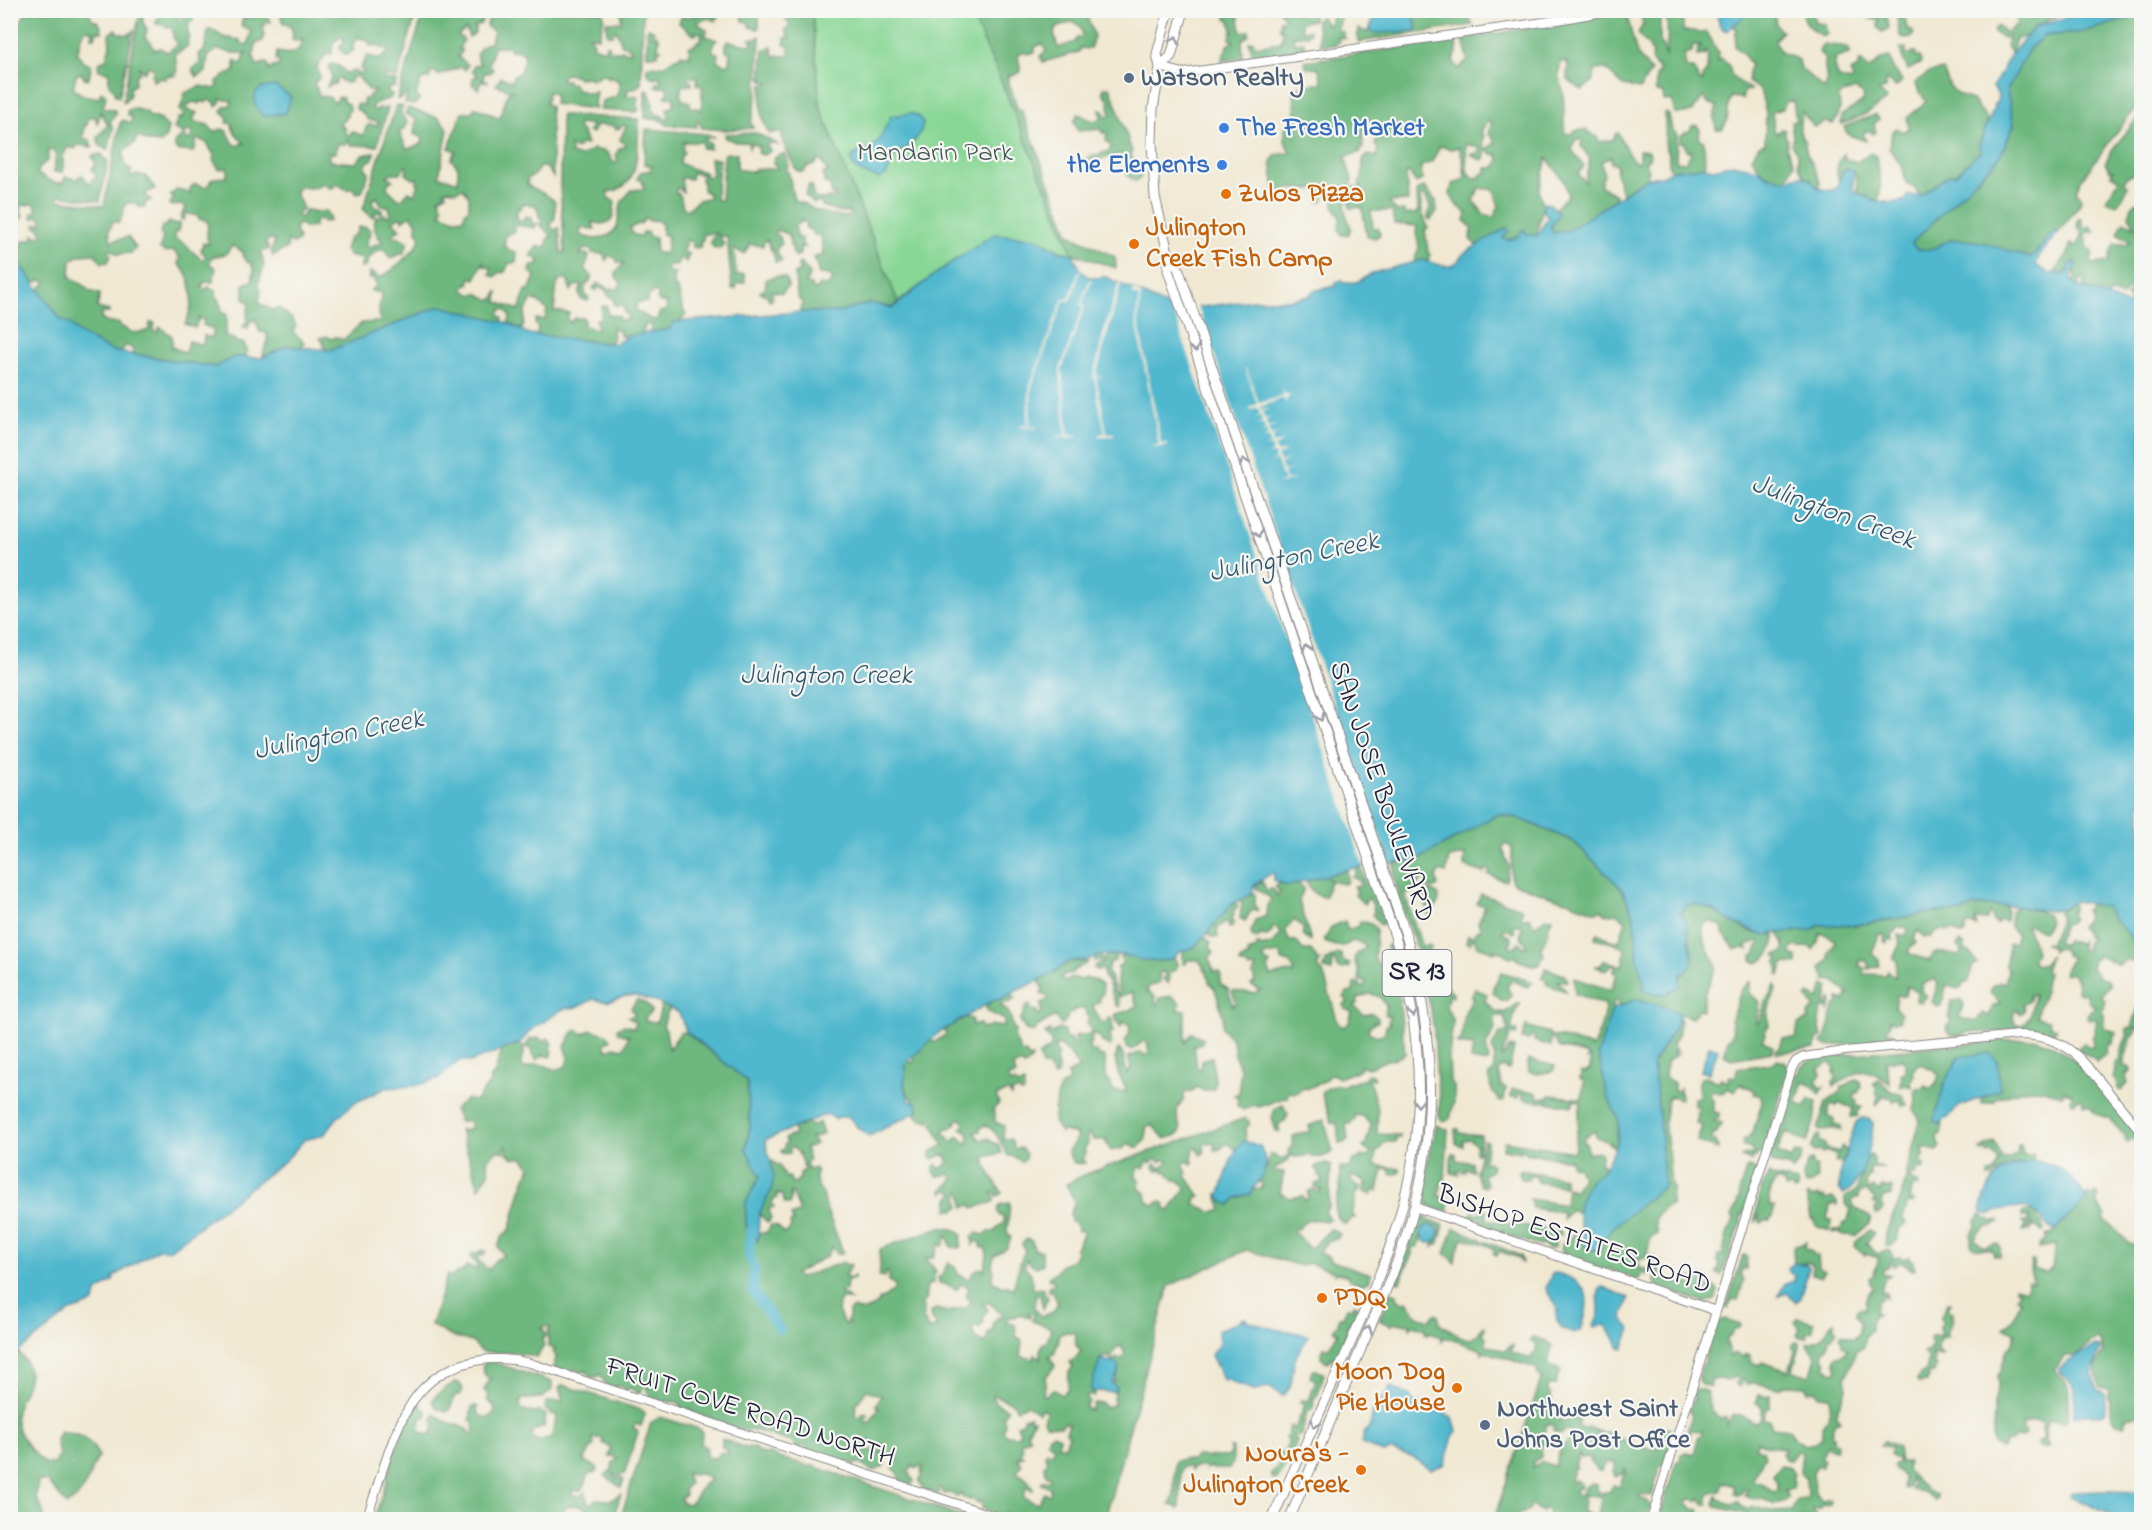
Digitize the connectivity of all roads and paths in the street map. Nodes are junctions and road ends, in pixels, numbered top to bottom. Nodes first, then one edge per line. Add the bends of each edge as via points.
1 (1169, 10) edge
2 (1184, 10) edge
3 (1613, 10) edge
4 (1160, 67) junction
5 (1382, 883) junction
6 (2142, 1132) edge
7 (1414, 1147) junction
8 (1415, 1207) junction
9 (1391, 1248) junction
10 (1391, 1277) junction
11 (1716, 1311) junction
12 (1355, 1333) junction
13 (1337, 1374) junction
14 (1348, 1378) junction
15 (1333, 1415) junction
16 (366, 1520) edge
17 (1006, 1520) edge
18 (1270, 1520) edge
19 (1289, 1520) edge
20 (1651, 1520) edge

1 - 4 main road, SAN JOSE BOULEVARD / SR 13 via 1157,54
4 -> 2 main road, SAN JOSE BOULEVARD / SR 13 via 1171,56
3 - 4 street via 1184,72
4 - 5 main road, SAN JOSE BOULEVARD / SR 13 via 1153,109 1152,163 1168,270 1180,291
5 -> 7 main road, SAN JOSE BOULEVARD / SR 13 via 1415,1026 1419,1079
5 - 8 main road, SAN JOSE BOULEVARD / SR 13 via 1405,932 1420,987 1429,1056 1428,1125
6 - 11 street, BISHOP ESTATES ROAD via 2080,1057 2063,1045 2037,1036 1948,1041 1800,1059 1792,1068
7 - 8 main road via 1418,1151 1410,1201
7 - 9 main road, SAN JOSE BOULEVARD / SR 13 via 1406,1196
8 - 10 main road, SAN JOSE BOULEVARD / SR 13
8 - 11 street, BISHOP ESTATES ROAD
9 - 10 main road via 1396,1254 1389,1272
9 - 12 main road, SAN JOSE BOULEVARD / SR 13
14 -> 10 main road, SAN JOSE BOULEVARD / SR 13
11 - 20 street
12 - 13 main road, SAN JOSE BOULEVARD / SR 13
12 - 14 main road
13 - 15 main road
13 -> 18 main road, SAN JOSE BOULEVARD / SR 13 via 1298,1460 1293,1462
14 - 15 main road, SAN JOSE BOULEVARD / SR 13
15 - 19 main road, SAN JOSE BOULEVARD / SR 13
16 - 17 street, FRUIT COVE ROAD NORTH via 409,1406 442,1374 479,1359 500,1358 530,1363

